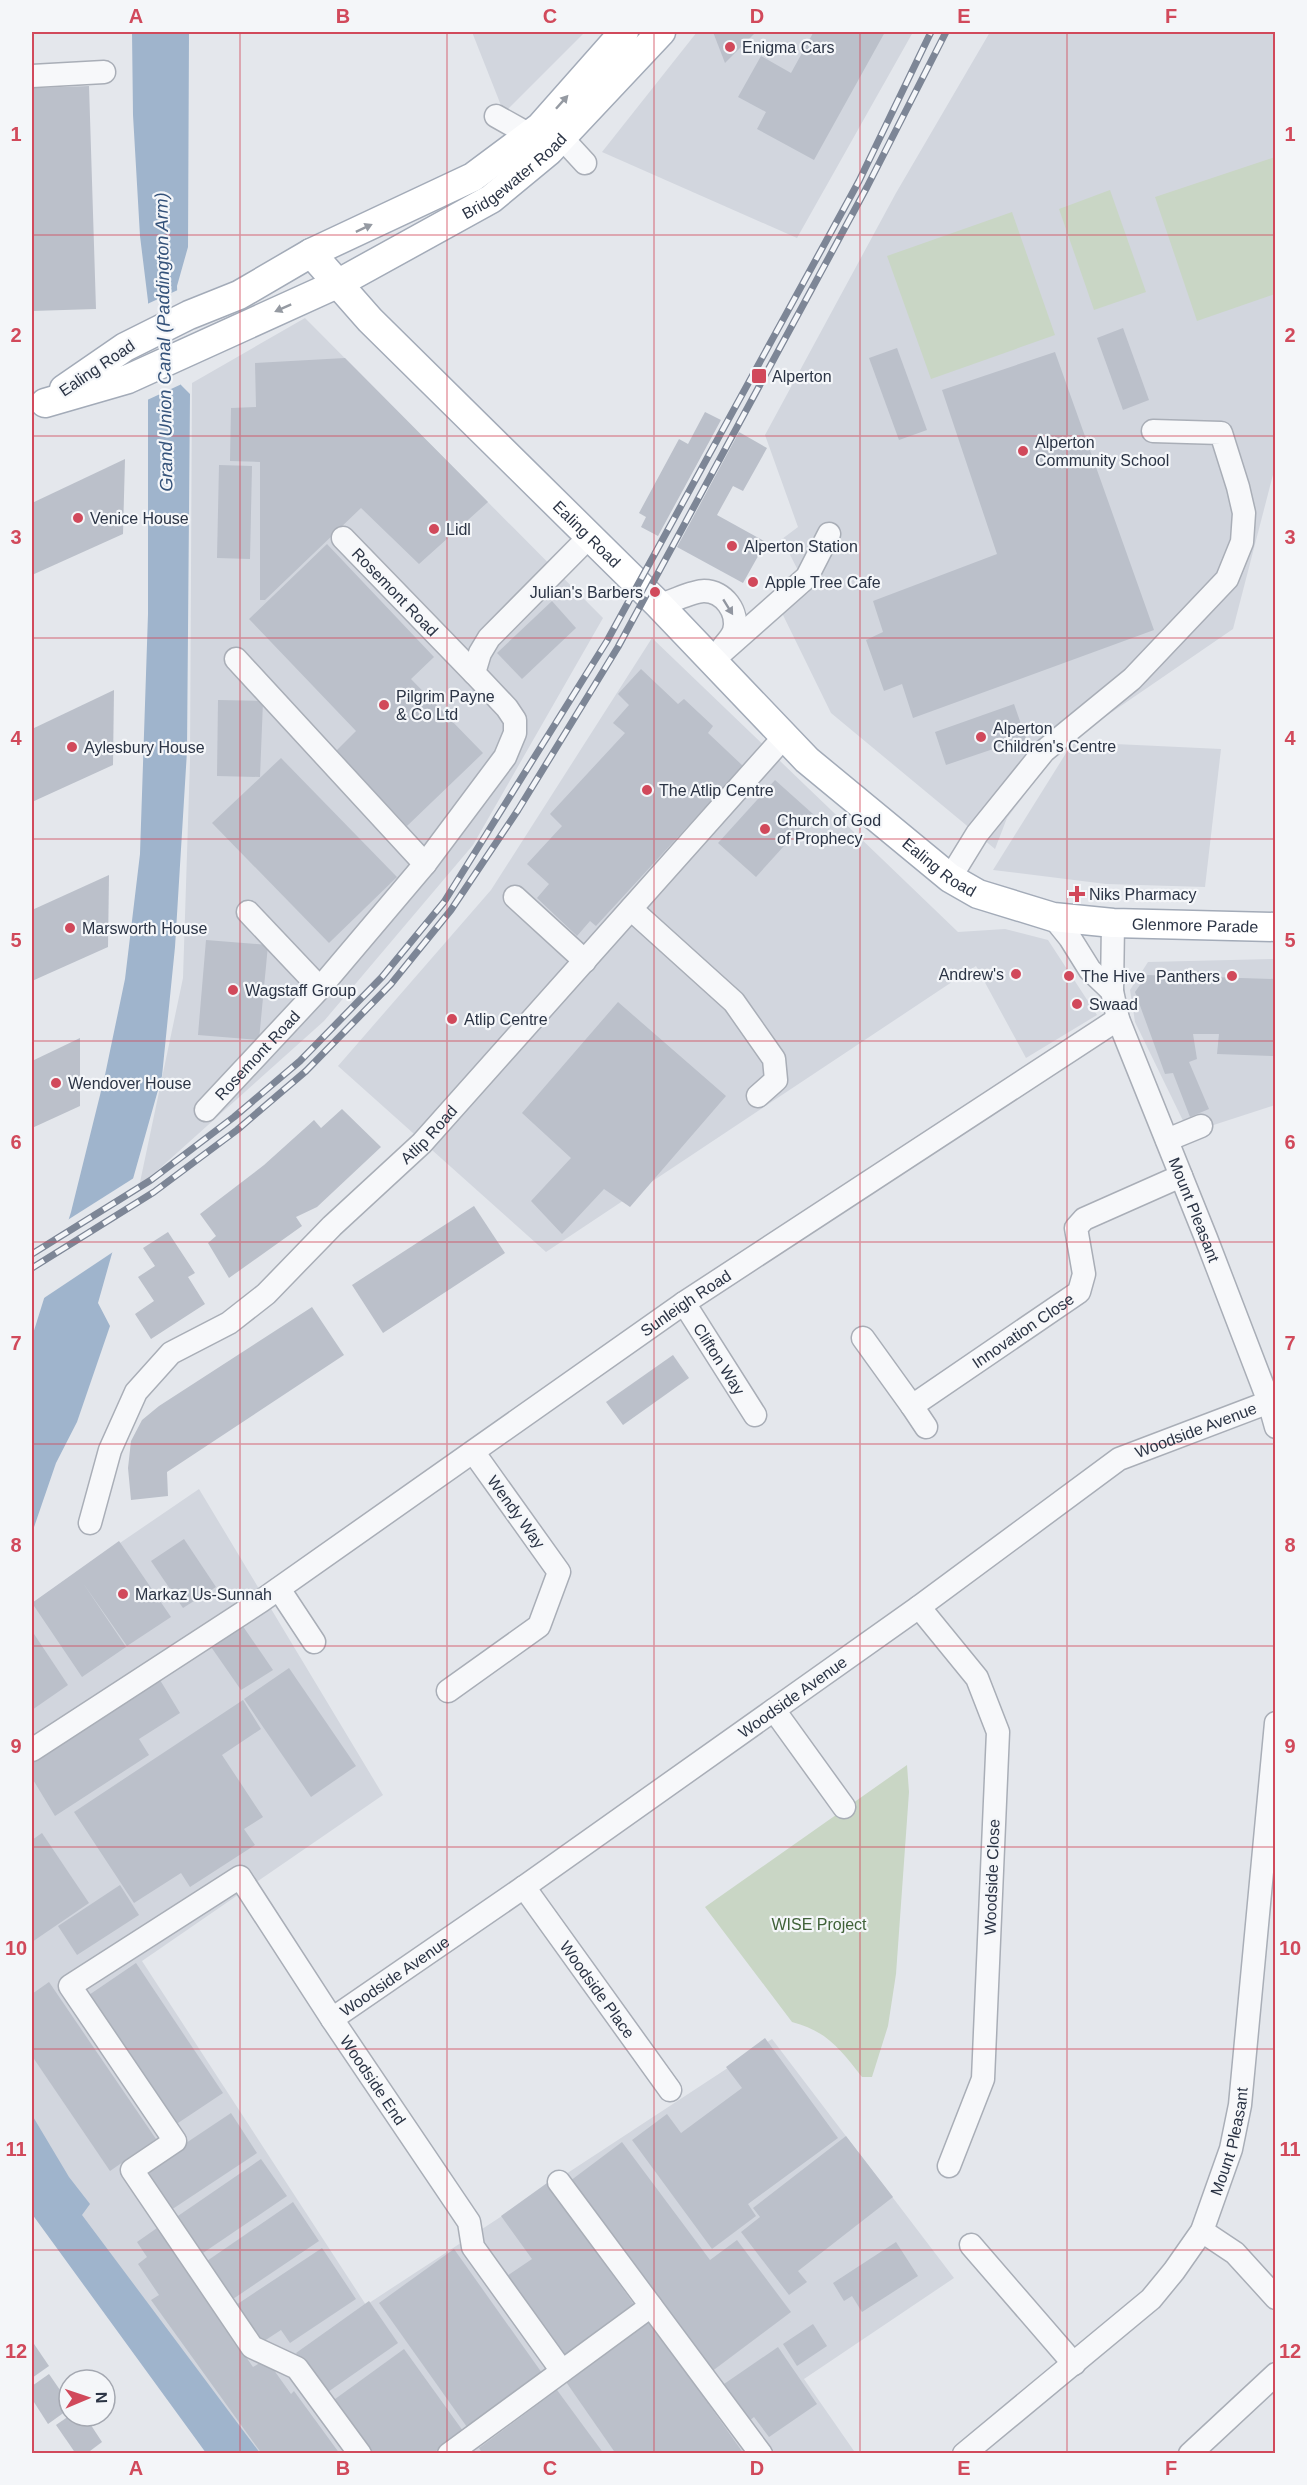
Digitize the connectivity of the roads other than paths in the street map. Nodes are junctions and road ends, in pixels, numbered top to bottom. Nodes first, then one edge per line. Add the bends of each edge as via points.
1 (624, 32) edge
2 (661, 32) edge
3 (104, 72) dead end
4 (32, 76) edge
5 (496, 116) dead end
6 (547, 142) junction
7 (585, 163) dead end
8 (427, 197) junction
9 (442, 225) junction
10 (311, 253) junction
11 (336, 284) junction
12 (239, 295) junction
13 (38, 407) edge
14 (1153, 431) dead end
15 (829, 534) dead end
16 (589, 537) junction
17 (343, 538) dead end
18 (659, 605) junction
19 (236, 659) dead end
20 (711, 662) junction
21 (474, 673) junction
22 (784, 737) junction
23 (425, 864) junction
24 (950, 878) junction
25 (514, 897) dead end
26 (631, 909) junction
27 (248, 912) dead end
28 (1053, 918) junction
29 (1113, 923) junction
30 (1275, 927) edge
31 (585, 961) junction
32 (320, 988) junction
33 (1112, 991) junction
34 (1118, 1019) junction
35 (758, 1096) dead end
36 (206, 1110) dead end
37 (1201, 1126) dead end
38 (1167, 1140) junction
39 (1181, 1176) junction
40 (684, 1303) junction
41 (862, 1338) dead end
42 (1265, 1364) edge
43 (1269, 1402) junction
44 (912, 1406) junction
45 (755, 1415) dead end
46 (926, 1427) dead end
47 (1275, 1427) edge
48 (474, 1453) junction
49 (90, 1523) dead end
50 (270, 1595) junction
51 (919, 1607) junction
52 (314, 1642) dead end
53 (448, 1691) dead end
54 (774, 1710) junction
55 (1275, 1723) edge
56 (32, 1750) edge
57 (844, 1808) dead end
58 (524, 1887) junction
59 (332, 2019) junction
60 (670, 2090) dead end
61 (949, 2166) dead end
62 (559, 2182) dead end
63 (1202, 2231) junction
64 (971, 2246) dead end
65 (1275, 2298) edge
66 (651, 2306) junction
67 (1074, 2364) junction
68 (562, 2371) junction
69 (1275, 2374) edge
70 (360, 2454) edge
71 (449, 2454) edge
72 (761, 2454) edge
73 (964, 2454) edge
74 (1190, 2454) edge

6 -> 1 main road, Bridgewater Road
2 - 6 main road, Bridgewater Road
3 - 4 street
5 - 6 street
6 - 7 street
6 - 8 main road, Bridgewater Road
6 - 9 main road, Bridgewater Road via 491,199
8 - 9 street
10 -> 8 main road, Bridgewater Road
9 - 11 main road, Bridgewater Road
10 - 11 main road
10 - 12 main road, Ealing Road
11 - 12 main road via 303,277
11 -> 13 main road, Ealing Road via 128,379
11 - 16 main road, Ealing Road
12 - 13 main road, Ealing Road via 125,347
14 - 24 street via 1221,433 1244,513 1242,542 1227,579 1132,679 1044,751 977,834
15 - 20 street via 807,577
16 - 18 main road, Ealing Road
16 - 21 street via 489,638
17 - 21 street, Rosemont Road
18 - 20 main road, Ealing Road
18 -> 20 street via 703,591 717,593 730,606 734,633
19 - 23 street
20 - 22 main road, Ealing Road
21 - 23 street, Rosemont Road via 507,708 515,720 515,734 505,757
22 - 24 main road, Ealing Road
22 - 26 street, Atlip Road
23 - 32 street, Rosemont Road
24 - 28 main road, Ealing Road via 978,894
25 - 31 street
26 - 31 street, Atlip Road
26 - 35 street via 734,1002 774,1059 776,1080
27 - 32 street
28 - 29 main road, Ealing Road
28 - 33 street via 1090,970
29 - 30 main road, Glenmore Parade
29 - 33 street, Mount Pleasant
31 - 49 street, Atlip Road via 423,1143 332,1226 266,1294 229,1323 171,1353 136,1392 110,1450
32 - 36 street, Rosemont Road
33 - 34 street, Mount Pleasant
34 - 38 street, Mount Pleasant
34 - 40 street, Sunleigh Road
37 - 38 street
38 - 39 street, Mount Pleasant
39 - 42 street, Mount Pleasant
39 - 44 street, Innovation Close via 1084,1219 1076,1228 1084,1274 1079,1292
40 - 45 street, Clifton Way
40 - 48 street, Sunleigh Road
41 - 44 street
42 - 43 street, Mount Pleasant
43 - 47 street, Mount Pleasant
43 - 51 street, Woodside Avenue via 1119,1459
44 - 46 street
48 - 50 street, Sunleigh Road
48 - 53 street, Wendy Way via 559,1572 539,1626
50 - 52 street
50 - 56 street, Sunleigh Road
51 - 54 street, Woodside Avenue
51 - 61 street, Woodside Close via 977,1678 998,1732 983,2079
54 - 57 street
54 - 58 street, Woodside Avenue
55 - 63 street, Mount Pleasant via 1240,2105 1231,2149
58 - 59 street, Woodside Avenue
58 - 60 street, Woodside Place
59 - 68 street, Woodside End via 470,2222 473,2247
59 - 70 street, Woodside End via 240,1878 70,1986 175,2141 132,2170 252,2347 297,2368
62 - 66 street
63 - 65 street via 1235,2253
63 - 67 street, Mount Pleasant via 1151,2299
64 - 67 street
66 - 68 street
66 - 72 street
67 - 73 street, Mount Pleasant
68 - 71 street
69 - 74 street

